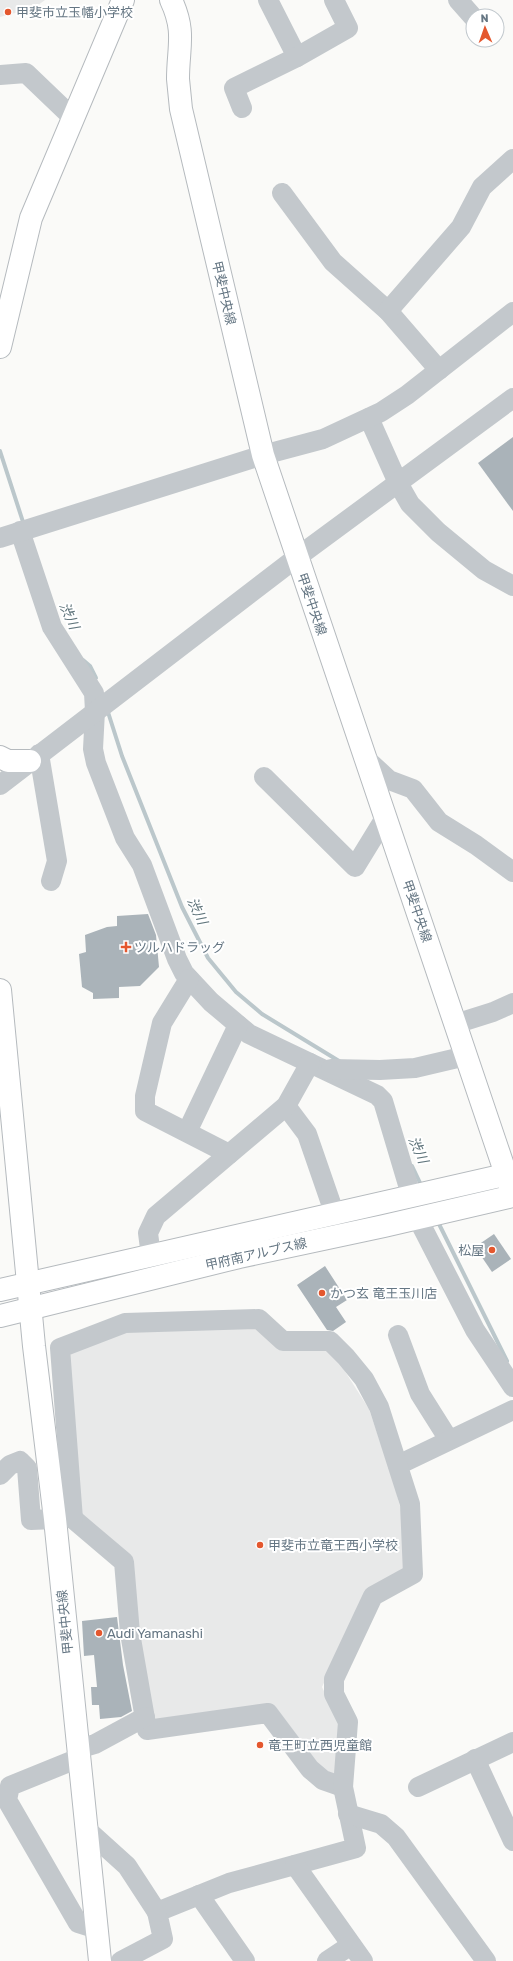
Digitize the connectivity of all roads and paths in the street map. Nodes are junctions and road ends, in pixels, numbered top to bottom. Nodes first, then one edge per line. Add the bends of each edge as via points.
1 (123, 0) edge
2 (171, 0) edge
3 (268, 0) edge
4 (334, 0) edge
5 (458, 0) edge
6 (465, 8) edge
7 (297, 57) junction
8 (0, 74) edge
9 (242, 108) dead end
10 (73, 118) junction
11 (513, 159) edge
12 (282, 193) dead end
13 (388, 311) junction
14 (513, 312) edge
15 (3, 320) edge
16 (0, 347) edge
17 (438, 370) junction
18 (513, 398) edge
19 (369, 418) junction
20 (262, 455) junction
21 (398, 483) junction
22 (20, 531) junction
23 (0, 538) edge
24 (296, 558) junction
25 (513, 586) edge
26 (95, 711) junction
27 (0, 757) edge
28 (364, 757) junction
29 (35, 758) junction
30 (264, 777) dead end
31 (0, 785) edge
32 (385, 818) junction
33 (513, 872) edge
34 (51, 881) dead end
35 (189, 979) junction
36 (0, 990) edge
37 (513, 1003) edge
38 (455, 1024) junction
39 (238, 1025) junction
40 (466, 1056) junction
41 (317, 1066) junction
42 (286, 1106) junction
43 (187, 1132) junction
44 (229, 1154) junction
45 (510, 1174) edge
46 (411, 1195) junction
47 (513, 1196) edge
48 (335, 1215) junction
49 (418, 1219) junction
50 (151, 1256) junction
51 (28, 1284) junction
52 (0, 1290) edge
53 (30, 1310) junction
54 (0, 1316) edge
55 (398, 1334) dead end
56 (513, 1387) edge
57 (513, 1410) edge
58 (449, 1440) junction
59 (398, 1465) junction
60 (0, 1475) edge
61 (61, 1517) junction
62 (145, 1717) junction
63 (513, 1742) edge
64 (79, 1754) junction
65 (475, 1759) junction
66 (343, 1786) junction
67 (418, 1787) dead end
68 (3, 1804) edge
69 (348, 1814) junction
70 (86, 1829) junction
71 (513, 1841) edge
72 (295, 1865) junction
73 (199, 1895) junction
74 (157, 1912) junction
75 (97, 1929) junction
76 (351, 1945) junction
77 (100, 1961) edge
78 (121, 1961) edge
79 (245, 1961) edge
80 (327, 1961) edge
81 (363, 1961) edge
82 (486, 1961) edge

1 - 10 main road
2 - 20 main road, 甲斐中央線 via 178,13 181,33 178,77 181,109
3 - 7 street
4 - 7 street via 348,28
5 - 6 street
7 - 9 street via 234,88
8 - 10 street via 26,73
10 - 15 main road via 31,218
11 - 13 street via 482,187 461,227
12 - 13 street via 333,262
13 - 17 street
14 - 17 street
15 - 16 main road
17 - 19 street via 408,395
18 - 21 street
19 - 20 street via 323,439
19 - 21 street
20 - 22 street
20 - 24 main road, 甲斐中央線
21 - 24 street
21 - 25 street via 410,504 438,532 484,570
22 - 23 street
22 - 26 street via 52,627 94,693
24 - 26 street
24 - 28 main road, 甲斐中央線
26 - 29 street
26 - 35 street via 96,763 125,838 142,865 176,959
27 - 29 main road via 8,761
28 - 32 main road, 甲斐中央線
28 - 33 street via 389,780 413,789 438,822
29 - 31 street
29 - 34 street via 57,861
30 - 32 street via 355,867
32 - 38 main road, 甲斐中央線
35 - 39 street
35 - 43 street via 162,1023 145,1096 145,1111
36 - 51 main road, 甲斐中央線
37 - 38 street
38 - 40 main road, 甲斐中央線
39 - 41 street via 249,1034
39 - 43 street
40 - 41 street via 415,1068 380,1070
40 - 45 main road, 甲斐中央線
41 - 42 street
41 - 46 street via 378,1095 383,1101
42 - 44 street
42 - 48 street via 306,1134
43 - 44 street
44 - 50 street via 156,1216 148,1233
45 - 46 main road, 甲府南アルプス線
45 - 47 main road, 甲斐中央線
46 - 48 main road, 甲府南アルプス線
47 - 49 main road, 甲府南アルプス線
48 - 50 main road, 甲府南アルプス線
49 - 53 main road, 甲府南アルプス線 via 239,1257
49 - 56 street via 475,1330
50 - 51 main road, 甲府南アルプス線
51 - 52 main road, 甲府南アルプス線
51 - 53 main road, 甲斐中央線
53 - 54 main road, 甲府南アルプス線
53 - 61 main road, 甲斐中央線
55 - 58 street via 420,1394
57 - 58 street
58 - 59 street
59 - 61 street via 379,1407 364,1379 330,1341 283,1341 259,1319 124,1323 60,1348
59 - 66 street via 410,1504 413,1574 373,1596 334,1679 334,1694 348,1722
60 - 61 street via 10,1464 20,1461 27,1468 31,1520
61 - 62 street via 124,1562 130,1633
61 - 64 main road, 甲斐中央線
62 - 64 street
62 - 66 street via 147,1730 268,1713 310,1769 323,1780
63 - 65 street
64 - 68 street via 10,1786
64 - 70 main road, 甲斐中央線
65 - 67 street
65 - 71 street
66 - 69 street
68 - 75 street via 78,1923
69 - 72 street via 356,1848
69 - 82 street via 381,1824 396,1837
70 - 74 street via 127,1866
70 - 75 main road, 甲斐中央線
72 - 73 street via 229,1883
72 - 76 street
73 - 74 street
73 - 79 street
74 - 78 street via 162,1939
75 - 77 main road, 甲斐中央線
76 - 80 street
76 - 81 street

